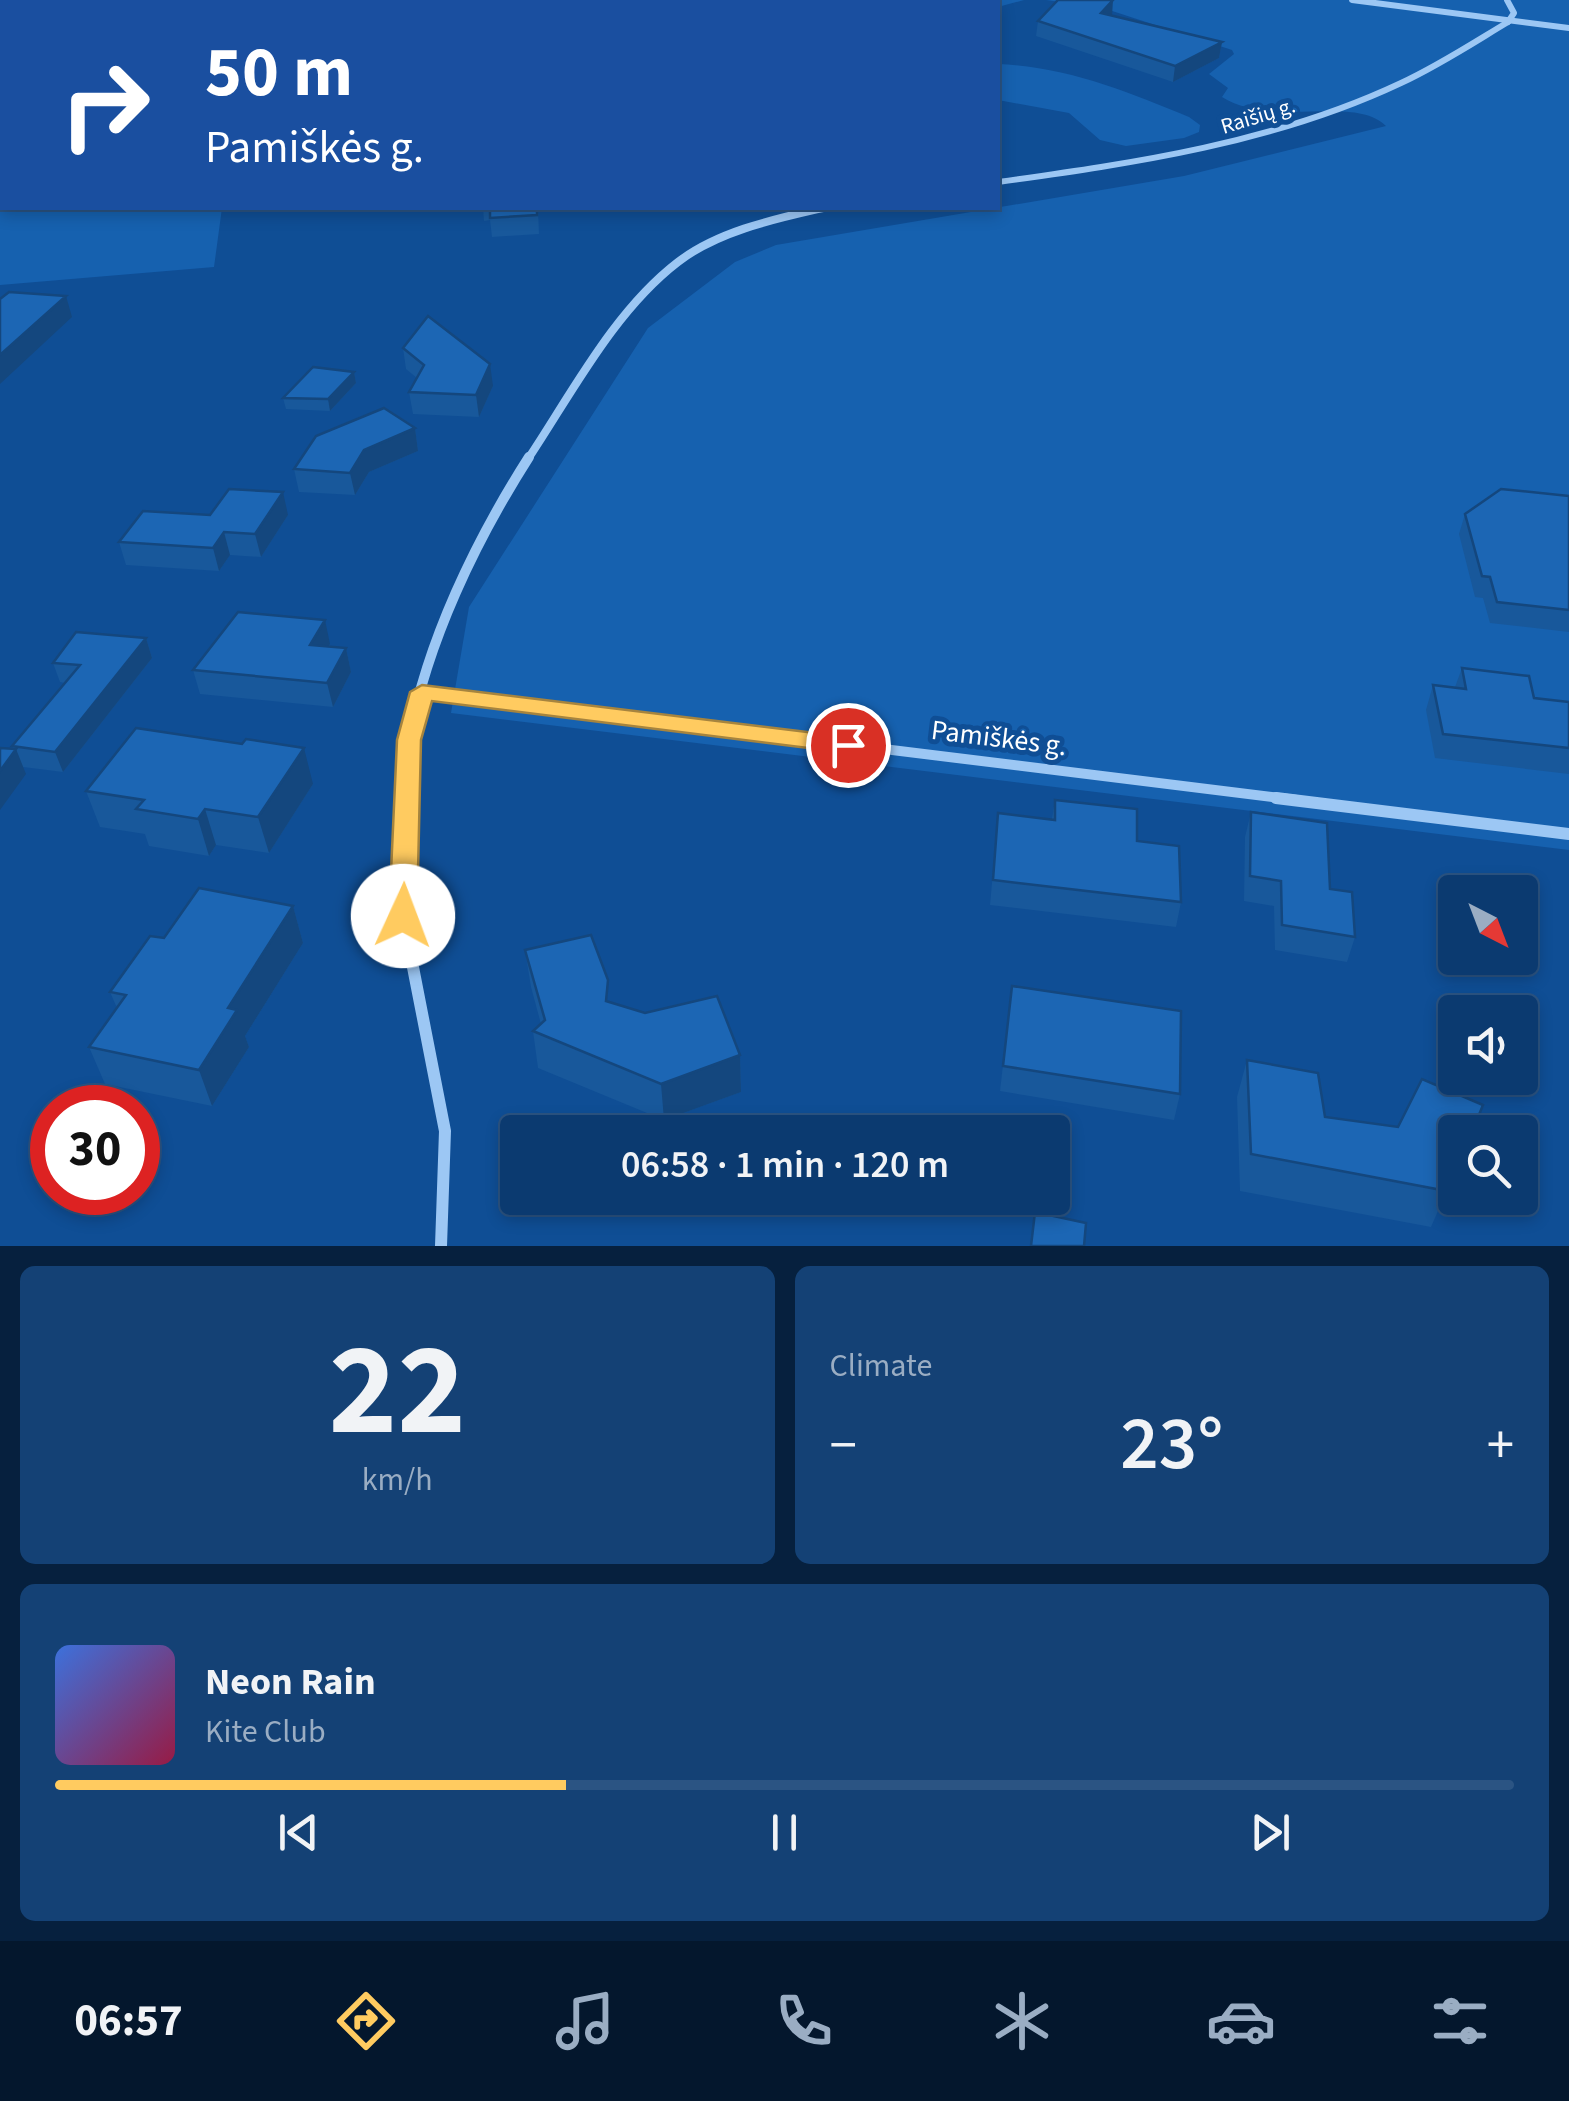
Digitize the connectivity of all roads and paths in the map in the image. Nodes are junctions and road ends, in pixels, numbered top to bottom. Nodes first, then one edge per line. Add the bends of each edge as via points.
1 (1352, 0) edge
2 (1507, 0) edge
3 (1508, 22) junction
4 (1569, 28) edge
5 (1000, 182) edge
6 (816, 210) edge
7 (422, 692) junction
8 (1569, 834) edge
9 (441, 1246) edge

1 - 3 street
2 - 3 street via 1514,12
3 - 4 street
3 - 5 street, Raišių g. via 1390,88 1261,134 1201,151
6 - 7 street via 730,235 679,261 618,325 479,546
7 - 8 street, Pamiškės g.
7 - 9 street via 409,740 403,916 445,1131

